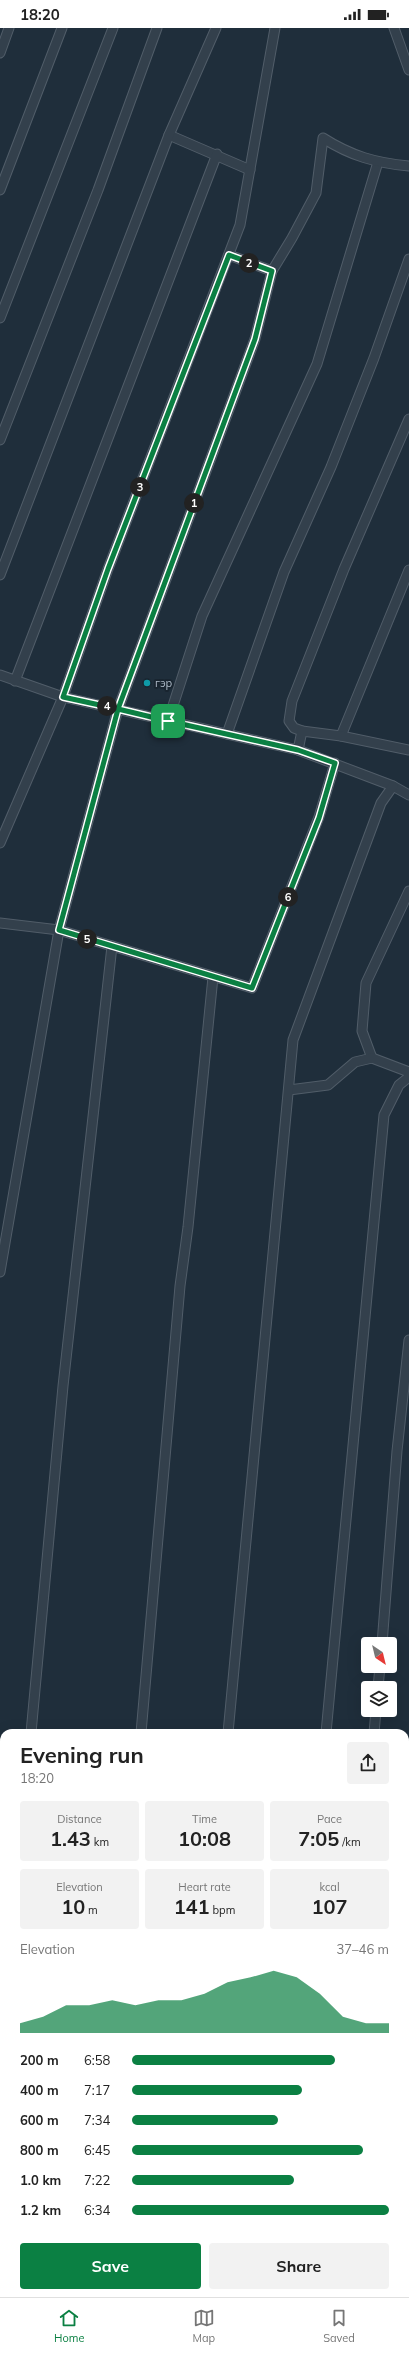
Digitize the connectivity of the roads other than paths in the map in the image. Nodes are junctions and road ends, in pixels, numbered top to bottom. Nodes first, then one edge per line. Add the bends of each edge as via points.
1 (9, 28) edge
2 (62, 28) edge
3 (113, 28) edge
4 (157, 28) edge
5 (216, 28) edge
6 (275, 28) edge
7 (394, 28) edge
8 (0, 53) edge
9 (409, 70) edge
10 (169, 135) junction
11 (217, 154) junction
12 (378, 162) junction
13 (409, 166) edge
14 (250, 170) junction
15 (0, 190) edge
16 (229, 255) junction
17 (409, 259) edge
18 (272, 271) junction
19 (0, 318) edge
20 (409, 419) edge
21 (0, 440) edge
22 (409, 570) edge
23 (0, 575) edge
24 (0, 675) edge
25 (15, 681) junction
26 (63, 697) junction
27 (118, 709) junction
28 (168, 721) junction
29 (302, 731) junction
30 (227, 734) junction
31 (340, 736) junction
32 (298, 750) junction
33 (409, 750) edge
34 (335, 763) junction
35 (393, 786) junction
36 (409, 795) edge
37 (0, 843) edge
38 (409, 891) edge
39 (0, 923) edge
40 (59, 930) junction
41 (112, 946) junction
42 (213, 977) junction
43 (372, 1058) junction
44 (409, 1072) edge
45 (409, 1077) edge
46 (289, 1090) junction
47 (0, 1272) edge
48 (409, 1340) edge
49 (383, 1637) edge
50 (375, 1717) edge
51 (31, 1729) edge
52 (141, 1729) edge
53 (228, 1729) edge
54 (326, 1729) edge
55 (374, 1729) edge

1 - 8 street
2 - 15 street
3 - 19 street
4 - 21 street via 98,190
5 - 10 street
6 - 14 street
7 - 9 street
10 - 11 street
10 - 23 street
11 - 14 street
11 - 25 street
12 - 13 street
12 - 18 street via 345,152 322,138 316,193
12 - 28 street via 317,364 202,616
14 - 16 street via 240,225
16 - 18 street
16 - 26 street via 108,569
17 - 30 street via 334,459 284,572
18 - 27 street via 255,339
20 - 29 street via 344,569 292,700 289,721 294,728
22 - 31 street
24 - 25 street
25 - 26 street
26 - 27 street
26 - 37 street
27 - 28 street
27 - 40 street
28 - 30 street
29 - 31 street
29 - 32 street
30 - 32 street
31 - 33 street
32 - 34 street
34 - 35 street
34 - 42 street via 319,818 252,988
35 - 36 street
35 - 46 street via 381,803 293,1040
38 - 43 street via 366,983 362,1031
39 - 40 street
40 - 41 street
40 - 47 street
41 - 42 street
41 - 51 street via 63,1386
42 - 52 street via 180,1286
43 - 44 street
43 - 46 street via 355,1062 328,1085
45 - 54 street via 398,1085 384,1115
46 - 53 street
48 - 49 street via 397,1451
50 - 55 street

